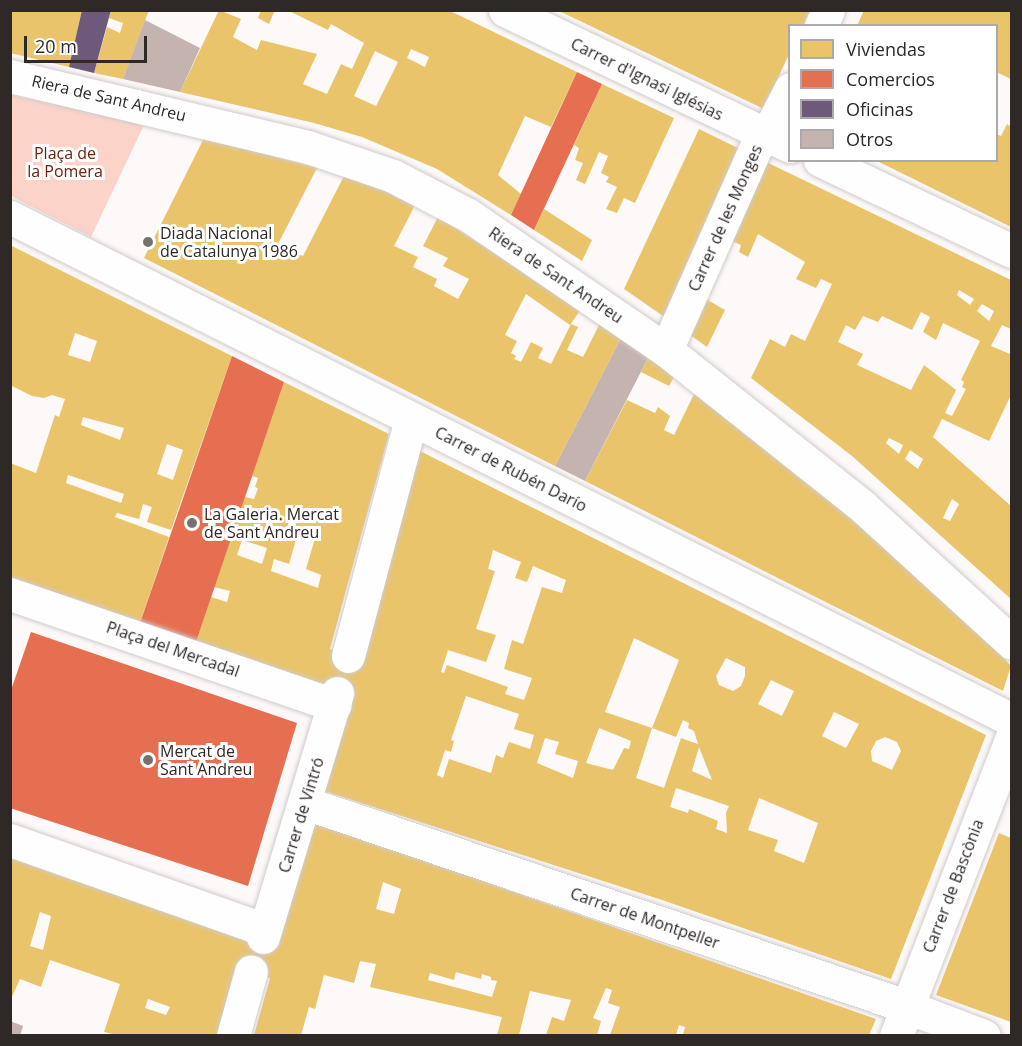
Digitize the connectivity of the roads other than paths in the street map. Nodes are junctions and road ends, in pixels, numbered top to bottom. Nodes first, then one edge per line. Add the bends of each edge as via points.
1 (505, 10) edge
2 (828, 10) edge
3 (821, 24) edge
4 (10, 76) edge
5 (788, 91) edge
6 (776, 140) edge
7 (824, 162) edge
8 (10, 217) edge
9 (1011, 251) edge
10 (666, 350) junction
11 (411, 419) junction
12 (10, 594) edge
13 (1011, 643) edge
14 (348, 656) dead end
15 (336, 699) joint
16 (1011, 720) edge
17 (1011, 737) edge
18 (305, 803) junction
19 (10, 840) edge
20 (251, 971) dead end
21 (901, 1021) edge
22 (232, 1035) edge
23 (984, 1035) edge

1 - 6 street, Carrer d'Ignasi Iglésias
2 - 3 street
4 - 10 street, Riera de Sant Andreu via 308,147 393,176 468,215
5 - 6 street, Carrer de les Monges via 774,121
6 - 10 street, Carrer de les Monges
7 - 9 street
8 - 11 street, Carrer de Rubén Darío
10 - 13 street, Riera de Sant Andreu via 862,506
11 - 14 street
11 - 16 street, Carrer de Rubén Darío
12 - 15 street, Plaça del Mercadal
15 - 18 street, Carrer de Vintró
17 - 21 street, Carrer de Bascònia
18 - 19 street, Carrer de Vintró via 264,934
18 - 21 street, Carrer de Montpeller
20 - 22 street
21 - 23 street, Carrer de Montpeller

